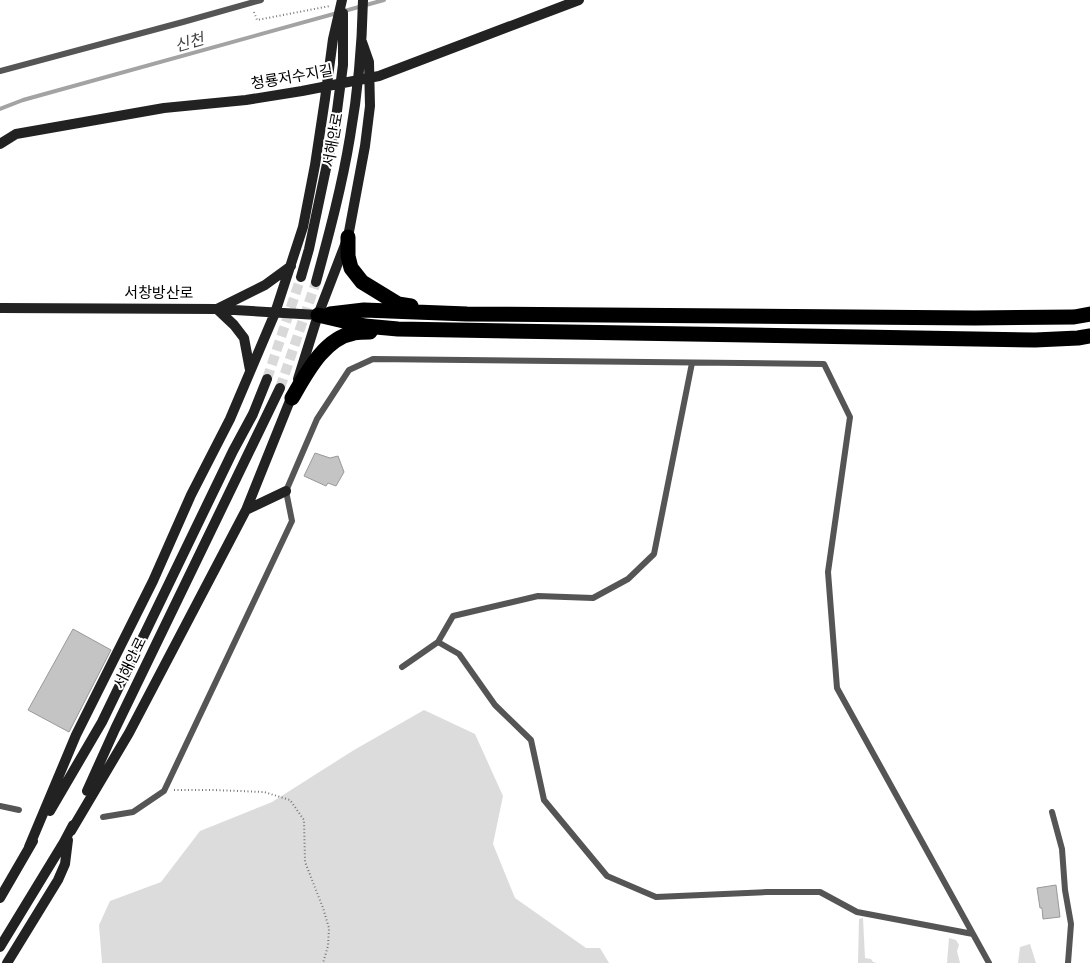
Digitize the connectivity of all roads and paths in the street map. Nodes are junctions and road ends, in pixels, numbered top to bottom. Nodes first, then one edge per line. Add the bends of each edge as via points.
1 (261, 0) edge
2 (343, 0) edge
3 (363, 0) edge
4 (579, 0) edge
5 (250, 3) junction
6 (332, 6) dead end
7 (338, 38) junction
8 (364, 62) junction
9 (0, 71) edge
10 (0, 144) edge
11 (348, 237) junction
12 (290, 266) junction
13 (301, 278) tunnel mouth
14 (316, 282) tunnel mouth
15 (0, 308) edge
16 (216, 309) junction
17 (275, 313) junction
18 (467, 314) junction
19 (1090, 314) edge
20 (318, 315) junction
21 (398, 329) junction
22 (1090, 336) edge
23 (692, 363) junction
24 (250, 371) junction
25 (267, 379) tunnel mouth
26 (280, 388) tunnel mouth
27 (292, 398) junction
28 (286, 491) junction
29 (246, 510) junction
30 (438, 642) junction
31 (402, 667) dead end
32 (164, 791) junction
33 (0, 806) edge
34 (19, 810) dead end
35 (1052, 812) dead end
36 (103, 817) dead end
37 (69, 832) junction
38 (29, 846) junction
39 (0, 898) edge
40 (973, 934) junction
41 (0, 947) edge
42 (7, 963) edge
43 (323, 963) edge
44 (989, 963) edge
45 (1068, 963) edge

1 - 5 lane
2 - 7 main road, 서해안로
3 - 8 main road
4 - 10 main road, 청룡저수지길 via 379,76 246,100 164,108 16,134
5 - 6 path via 258,20
5 - 9 lane
7 - 12 main road via 330,67 303,226
7 - 13 main road, 서해안로 via 343,65 335,126
8 - 11 main road via 370,106
8 - 14 main road, 서해안로 via 337,201
11 - 18 highway via 351,268 362,282 398,304
11 - 20 main road
12 - 16 main road via 265,286
12 - 17 main road
15 - 16 main road, 서창방산로
16 - 17 main road, 서창방산로
16 - 24 main road via 244,338
17 - 20 main road, 서창방산로
17 - 24 main road
18 - 19 highway via 1074,318
18 - 20 highway via 364,310
20 - 21 highway via 365,326
20 - 27 main road
21 - 22 highway via 1035,340
21 - 27 highway via 352,333 336,340 317,357
23 - 28 lane via 373,359 349,370 317,419
23 - 30 lane via 654,554 628,579 593,598 538,596 453,616
23 - 40 lane via 824,364 850,417 828,572 837,688
24 - 38 main road via 153,581 76,735
25 - 38 main road, 서해안로 via 253,414 102,722
26 - 37 main road, 서해안로 via 114,729
27 - 29 main road
28 - 29 main road
28 - 32 lane via 292,522
29 - 37 main road via 129,733
30 - 31 lane
30 - 40 lane via 458,654 495,704 531,740 544,800 607,876 656,897 820,892 857,912
32 - 36 lane via 133,812
32 - 43 path via 264,792 290,800 304,820 305,862 329,928
33 - 34 lane
35 - 45 lane via 1062,849 1070,924
37 - 41 main road, 서해안로
37 - 42 main road via 65,864 58,880
38 - 39 main road, 서해안로
40 - 44 lane

